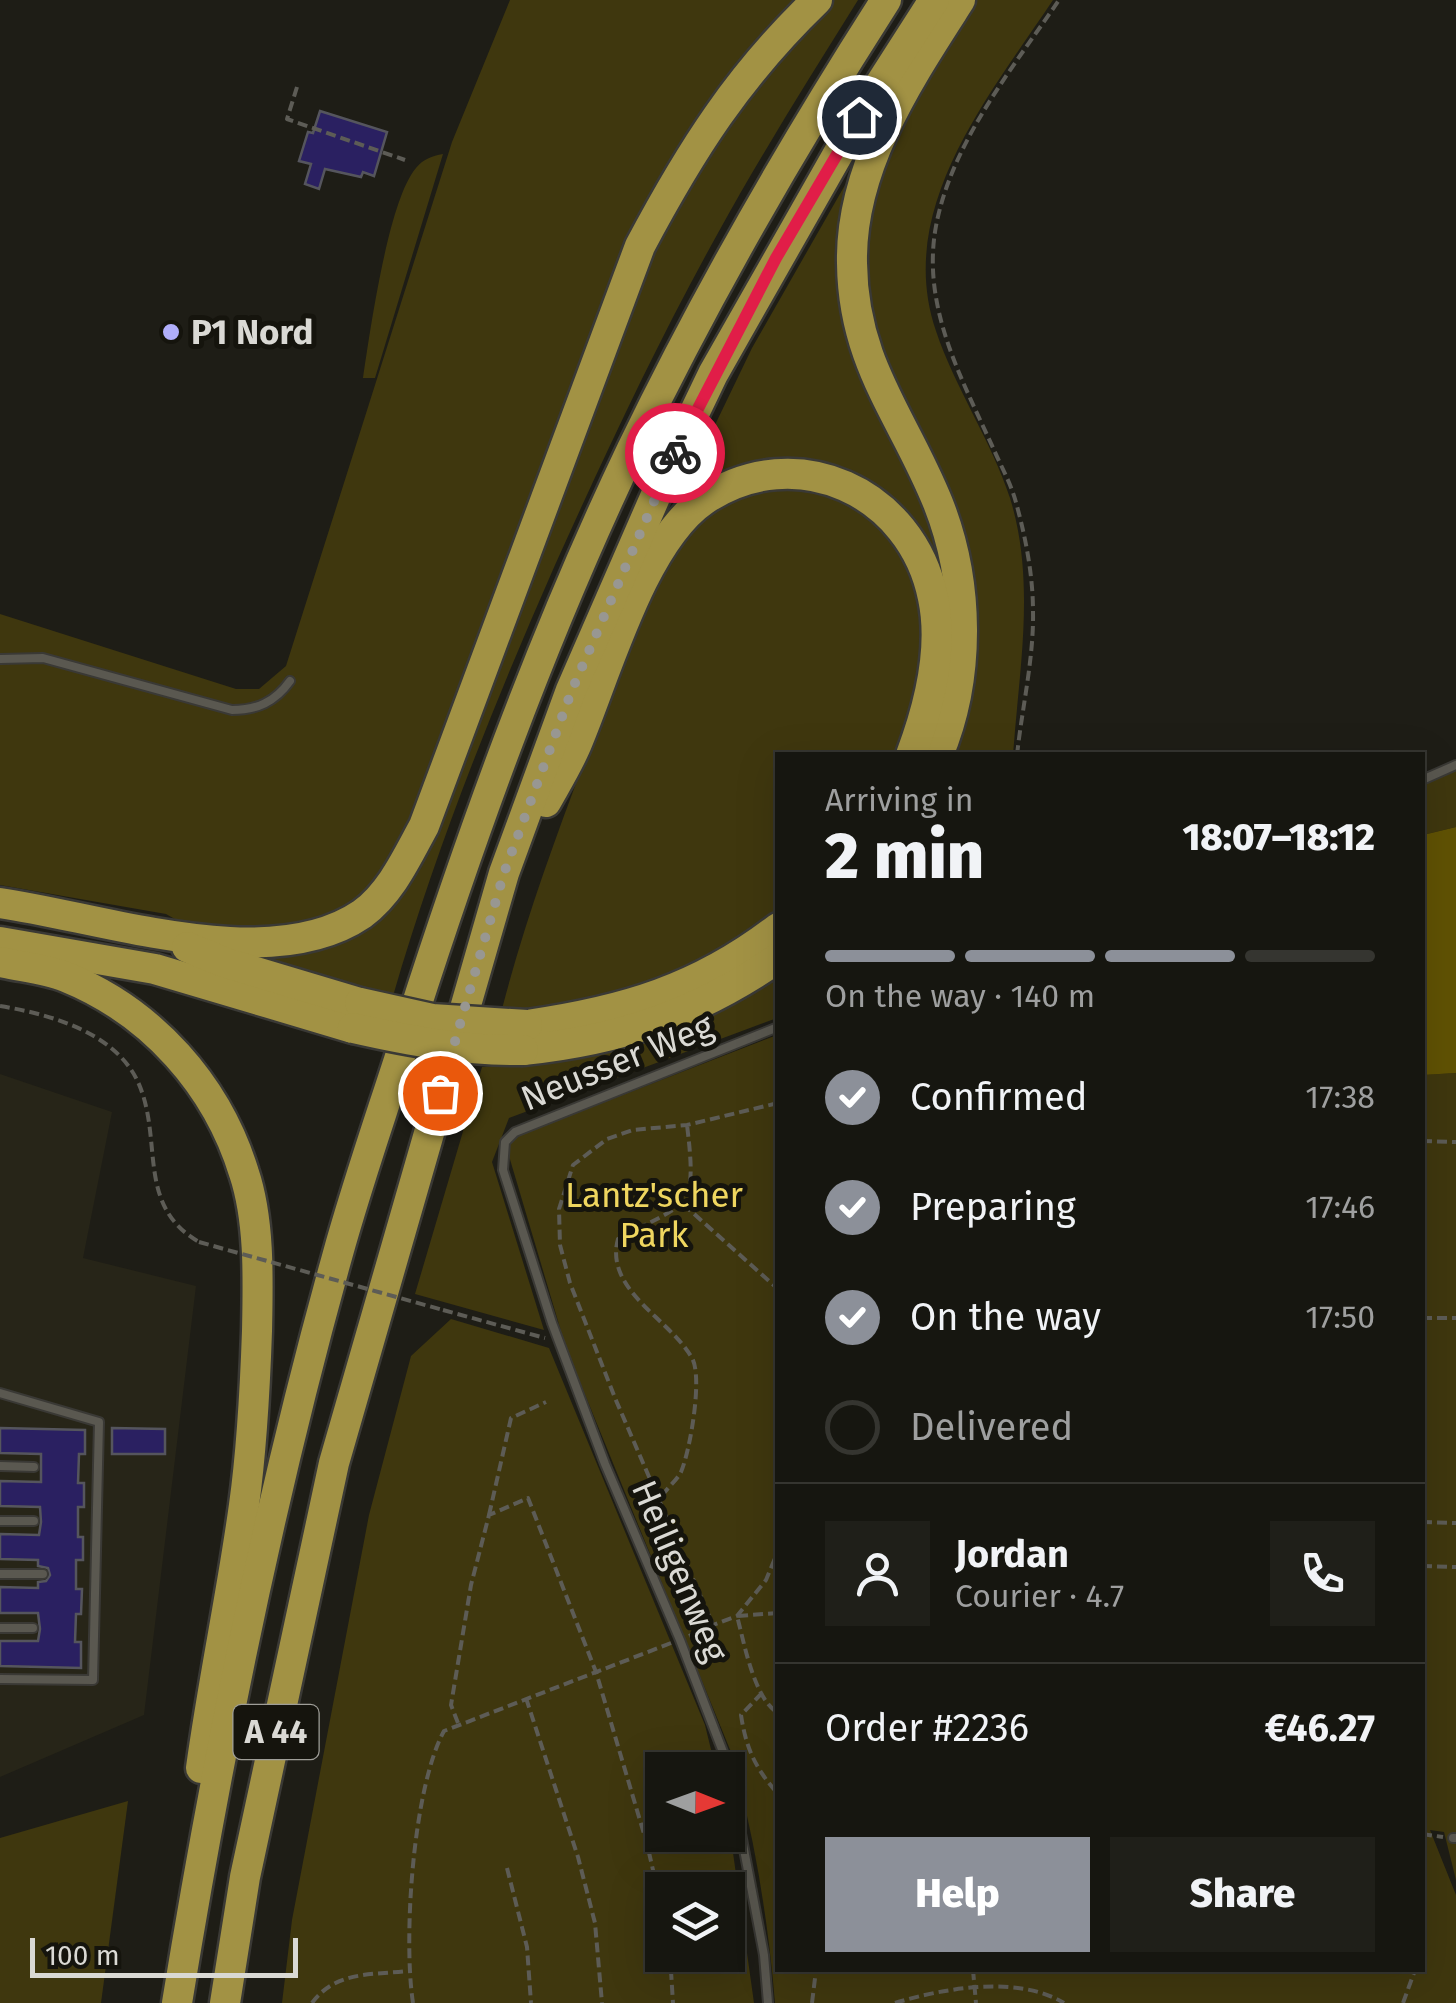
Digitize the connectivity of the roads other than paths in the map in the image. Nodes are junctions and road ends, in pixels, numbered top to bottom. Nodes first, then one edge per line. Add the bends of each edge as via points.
1 (817, 0) edge
2 (886, 0) edge
3 (934, 0) edge
4 (960, 0) edge
5 (0, 659) edge
6 (290, 681) dead end
7 (912, 752) edge
8 (939, 752) edge
9 (1456, 765) edge
10 (1425, 779) edge
11 (504, 873) junction
12 (0, 903) edge
13 (775, 930) edge
14 (147, 931) junction
15 (0, 942) edge
16 (775, 960) edge
17 (0, 962) edge
18 (357, 1015) junction
19 (775, 1028) edge
20 (525, 1038) junction
21 (503, 1170) joint
22 (0, 1393) edge
23 (0, 1466) edge
24 (34, 1467) dead end
25 (0, 1521) edge
26 (34, 1522) dead end
27 (0, 1574) edge
28 (43, 1574) dead end
29 (0, 1628) edge
30 (33, 1628) dead end
31 (0, 1679) edge
32 (200, 1866) junction
33 (177, 2003) edge
34 (225, 2003) edge
35 (768, 2003) edge

1 - 14 highway via 720,108 640,246 424,826 394,880 364,912 327,933 285,943
2 - 32 highway, A 44 via 739,242 629,455 534,677 447,909 338,1254 274,1498
3 - 11 highway, A 44 via 859,117 713,374 572,690
4 - 8 highway via 886,124 867,175 851,260 859,328 873,372 937,500 959,577 961,656
5 - 6 lane via 43,658 232,710 262,706
7 - 11 highway via 933,678 936,634 934,599 907,534 858,490 813,476 772,474 734,485 702,501 656,557 574,751
9 - 10 lane
11 - 34 highway, A 44 via 334,1463 245,1876
12 - 14 highway
13 - 20 highway via 740,957 639,1003
14 - 18 highway
15 - 18 highway
16 - 20 highway via 666,1020 576,1044
17 - 32 highway via 64,976 141,1019 202,1082 246,1176 258,1302 254,1394 244,1504 200,1772
18 - 20 highway, bridge via 429,1044 487,1050
19 - 21 lane, Neusser Weg via 514,1132
21 - 35 lane, Heiligenweg via 600,1466 680,1640 728,1765
22 - 31 lane via 99,1422 93,1680
23 - 24 lane
25 - 26 lane
27 - 28 lane
29 - 30 lane
32 - 33 highway, A 44

